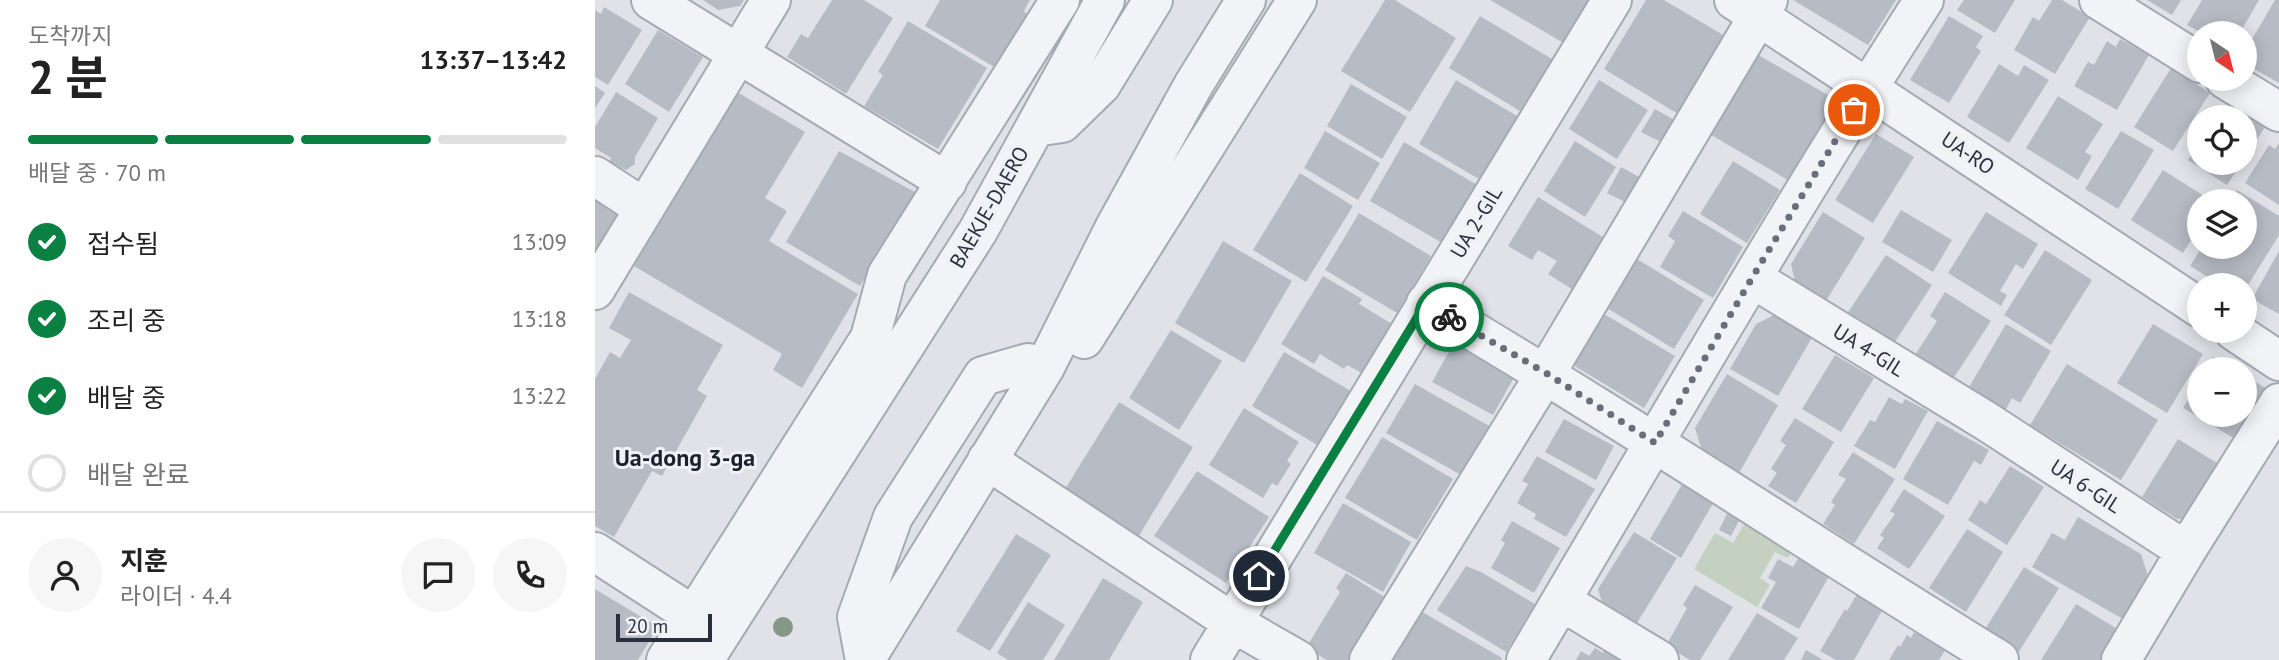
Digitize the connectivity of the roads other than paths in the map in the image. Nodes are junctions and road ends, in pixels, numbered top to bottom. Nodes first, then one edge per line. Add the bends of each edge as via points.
1 (651, 0) edge
2 (771, 0) edge
3 (1060, 0) edge
4 (1105, 0) edge
5 (1153, 0) edge
6 (1246, 0) edge
7 (1297, 0) edge
8 (1612, 0) edge
9 (1924, 0) edge
10 (2099, 0) edge
11 (1754, 6) edge
12 (738, 52) junction
13 (2185, 54) edge
14 (1868, 87) junction
15 (2245, 91) edge
16 (2279, 112) edge
17 (1035, 128) junction
18 (595, 176) edge
19 (947, 182) junction
20 (644, 208) junction
21 (1752, 278) junction
22 (595, 290) edge
23 (2187, 299) edge
24 (1426, 303) junction
25 (870, 338) junction
26 (2252, 343) edge
27 (1050, 358) junction
28 (2279, 361) edge
29 (1546, 373) junction
30 (866, 403) junction
31 (2279, 403) edge
32 (1986, 422) joint
33 (810, 432) junction
34 (1655, 443) junction
35 (986, 460) junction
36 (2186, 551) junction
37 (595, 552) edge
38 (1561, 601) junction
39 (694, 615) junction
40 (1232, 622) junction
41 (666, 660) edge
42 (704, 660) edge
43 (865, 660) edge
44 (1209, 660) edge
45 (1298, 660) edge
46 (1369, 660) edge
47 (1526, 660) edge
48 (1659, 660) edge
49 (1999, 660) edge
50 (2121, 660) edge

1 - 12 street
2 - 12 street
3 - 19 street
4 - 17 street, BAEKJE-DAERO
5 - 17 street via 1101,85 1062,123
6 - 27 street via 1114,229
7 - 27 street via 1077,349
8 - 24 street, UA 2-GIL
9 - 14 street
10 - 13 street
11 - 14 street, UA-RO
11 - 29 street
12 - 19 street
12 - 20 street
14 - 21 street
14 - 23 street, UA-RO
15 - 16 street
17 - 30 street, BAEKJE-DAERO via 978,231
18 - 20 street
19 - 25 street via 887,275
20 - 22 street
21 - 32 street, UA 4-GIL
21 - 34 street
24 - 29 street
24 - 40 street, UA 2-GIL
25 - 30 street
25 - 33 street
26 - 28 street
27 - 35 street
27 - 43 street via 983,376 893,517 857,617
29 - 34 street
29 - 46 street
30 - 33 street
30 - 42 street, BAEKJE-DAERO
31 - 36 street
32 - 36 street, UA 6-GIL
33 - 39 street
34 - 38 street
34 - 49 street
35 - 40 street
35 - 43 street
36 - 50 street
37 - 39 street
38 - 47 street
38 - 48 street
39 - 41 street
40 - 44 street, UA 2-GIL
40 - 45 street

